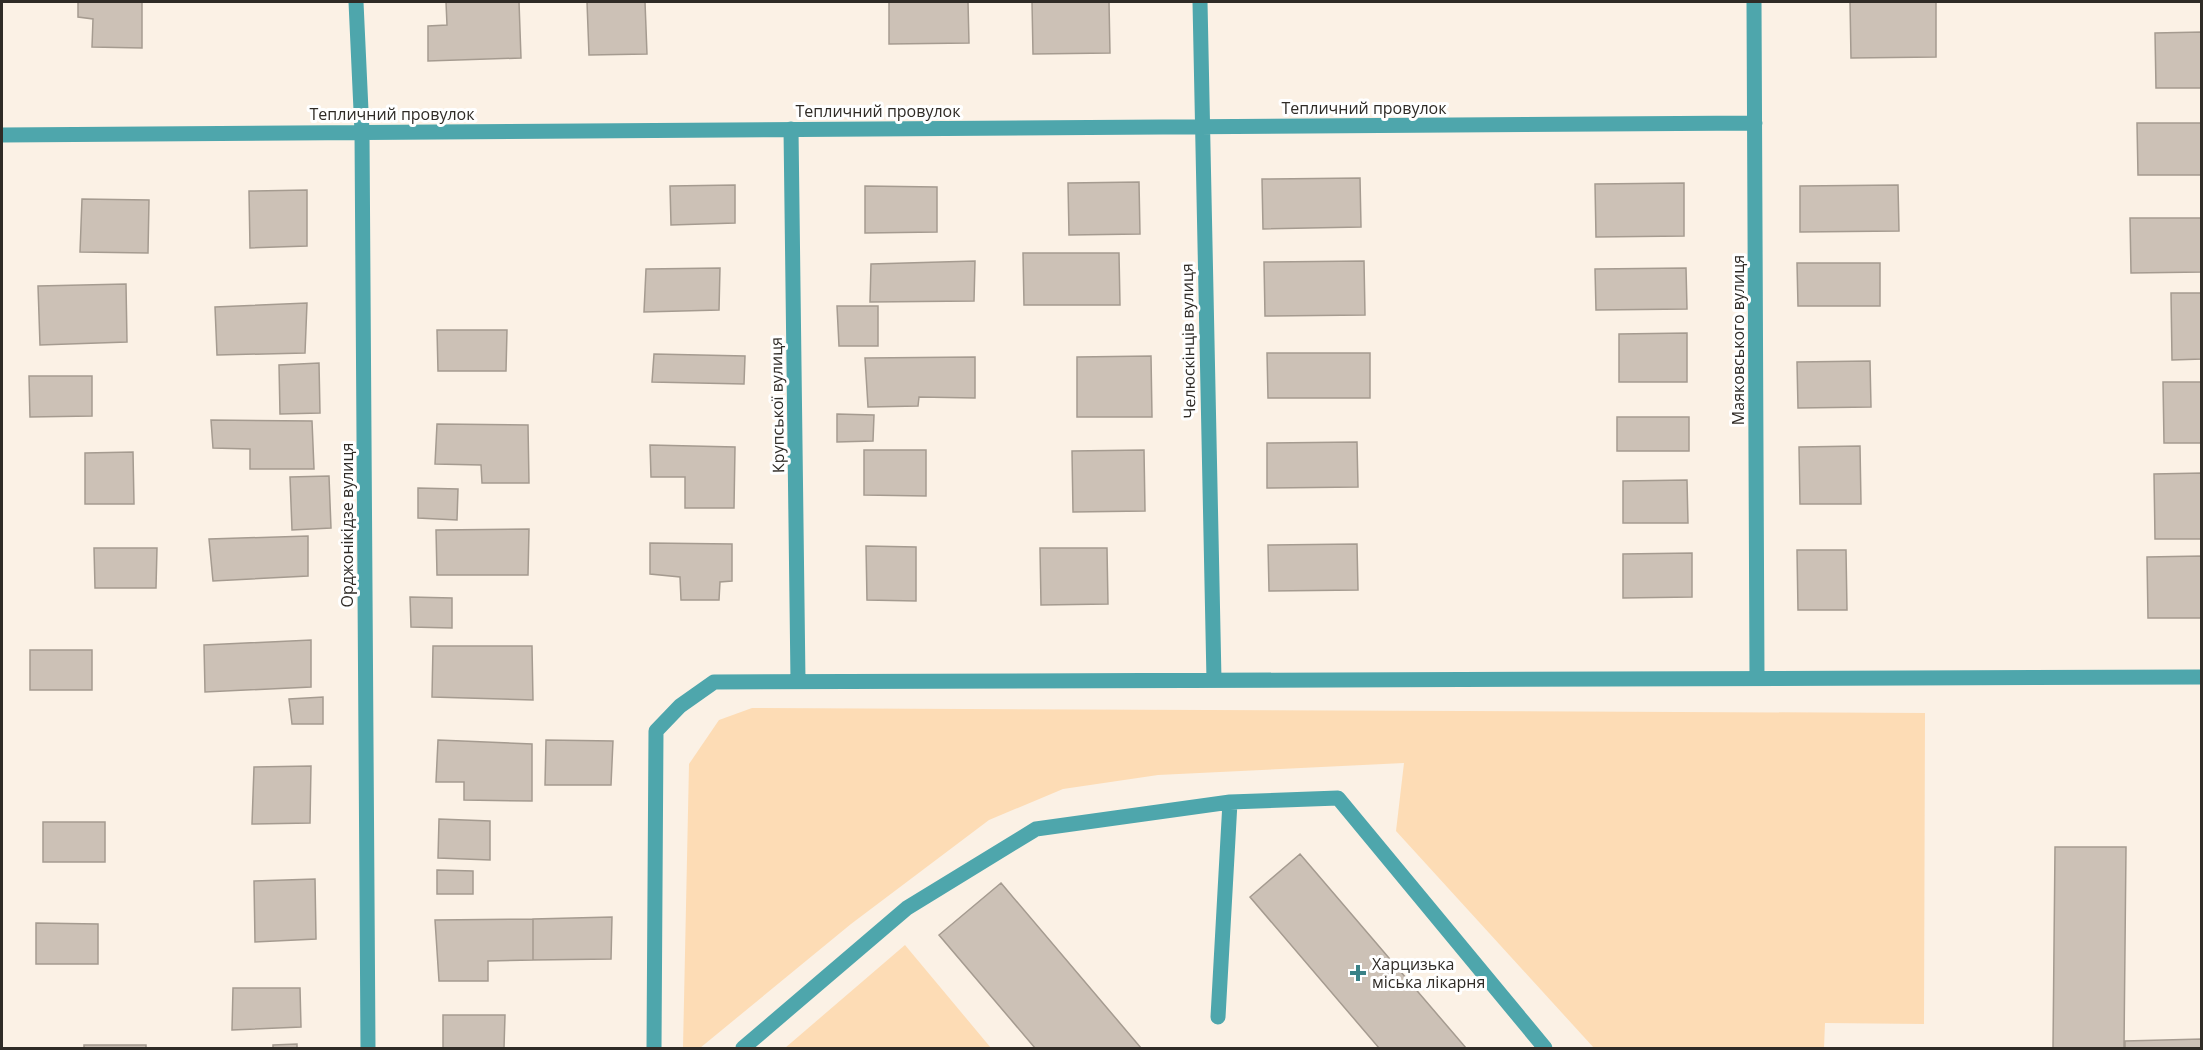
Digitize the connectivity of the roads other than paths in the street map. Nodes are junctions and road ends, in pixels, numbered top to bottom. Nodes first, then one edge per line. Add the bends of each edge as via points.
1 (356, 2) edge
2 (1200, 2) edge
3 (1754, 2) edge
4 (1755, 123) junction
5 (1201, 127) junction
6 (791, 129) junction
7 (362, 132) junction
8 (2, 135) edge
9 (2202, 677) edge
10 (1757, 678) junction
11 (1214, 680) junction
12 (798, 681) junction
13 (1230, 802) junction
14 (1218, 1017) dead end
15 (368, 1048) edge
16 (654, 1048) edge
17 (743, 1048) edge
18 (1545, 1048) edge

1 - 7 street, Орджонікідзе вулиця
2 - 5 street, Челюскінців вулиця
3 - 4 street, Маяковського вулиця
4 - 5 street, Тепличний провулок
4 - 10 street, Маяковського вулиця
5 - 6 street, Тепличний провулок
5 - 11 street, Челюскінців вулиця
6 - 7 street, Тепличний провулок
6 - 12 street, Крупської вулиця
7 - 8 street, Тепличний провулок
7 - 15 street, Орджонікідзе вулиця
9 - 10 street
10 - 11 street
11 - 12 street
12 - 16 street via 714,682 680,706 656,731
13 - 14 street
13 - 17 street via 1036,829 907,908
13 - 18 street via 1338,798

